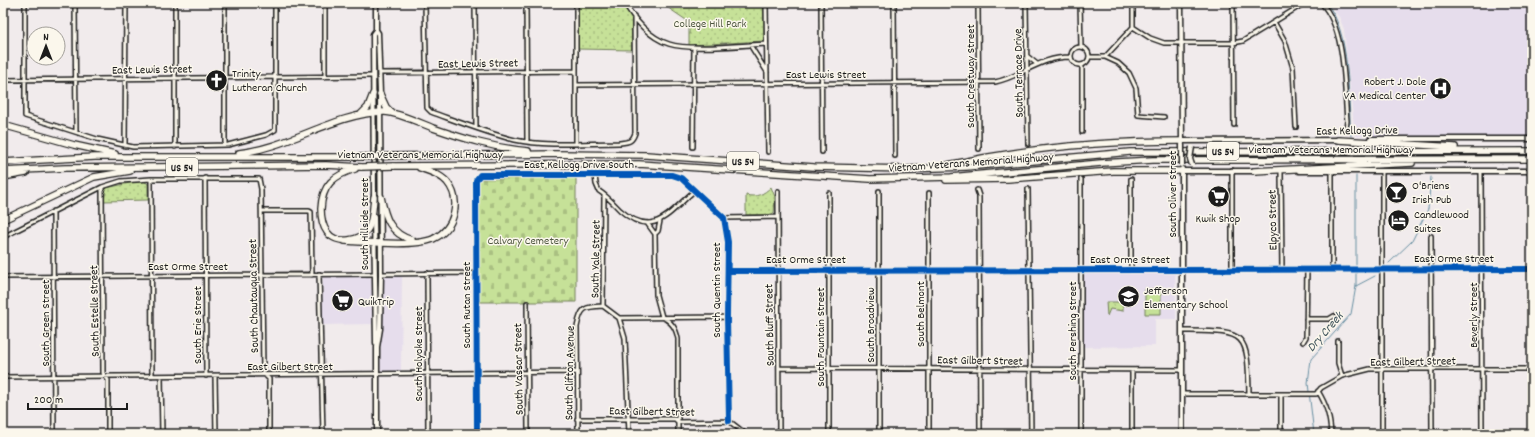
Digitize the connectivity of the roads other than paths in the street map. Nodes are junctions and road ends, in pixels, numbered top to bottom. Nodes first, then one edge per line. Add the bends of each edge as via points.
1 (25, 3) edge
2 (75, 3) edge
3 (126, 3) edge
4 (174, 3) edge
5 (225, 3) edge
6 (275, 3) edge
7 (325, 3) edge
8 (376, 3) edge
9 (425, 3) edge
10 (475, 3) edge
11 (526, 3) edge
12 (576, 3) edge
13 (625, 3) edge
14 (766, 3) edge
15 (821, 3) edge
16 (894, 3) edge
17 (978, 3) edge
18 (1026, 3) edge
19 (1080, 3) edge
20 (1133, 3) edge
21 (1181, 3) edge
22 (1233, 3) edge
23 (1305, 3) edge
24 (1321, 3) edge
25 (634, 16) junction
26 (1274, 22) junction
27 (1133, 27) junction
28 (376, 30) junction
29 (1182, 43) junction
30 (1233, 43) junction
31 (766, 44) junction
32 (750, 45) junction
33 (694, 47) junction
34 (1081, 47) junction
35 (1027, 56) junction
36 (1105, 56) junction
37 (1071, 57) junction
38 (1090, 57) junction
39 (1037, 64) junction
40 (1082, 66) junction
41 (1027, 68) junction
42 (576, 71) junction
43 (476, 72) junction
44 (526, 72) junction
45 (380, 73) junction
46 (426, 73) junction
47 (768, 73) junction
48 (373, 76) junction
49 (275, 77) junction
50 (325, 77) junction
51 (175, 78) junction
52 (225, 78) junction
53 (76, 79) junction
54 (126, 79) junction
55 (3, 80) edge
56 (25, 80) junction
57 (822, 83) junction
58 (894, 83) junction
59 (979, 83) junction
60 (694, 84) junction
61 (768, 84) junction
62 (576, 85) junction
63 (634, 85) junction
64 (373, 94) junction
65 (380, 94) junction
66 (380, 113) junction
67 (373, 114) junction
68 (394, 114) junction
69 (359, 115) junction
70 (1164, 116) dead end
71 (3, 125) edge
72 (1234, 125) dead end
73 (1296, 127) dead end
74 (476, 128) junction
75 (1346, 129) dead end
76 (76, 132) junction
77 (1082, 132) dead end
78 (1532, 139) edge
79 (1338, 140) junction
80 (527, 141) junction
81 (1200, 141) junction
82 (576, 143) junction
83 (1182, 143) junction
84 (1028, 144) dead end
85 (225, 145) junction
86 (125, 146) junction
87 (175, 147) junction
88 (693, 147) dead end
89 (979, 149) dead end
90 (1532, 150) edge
91 (1515, 151) junction
92 (768, 152) dead end
93 (822, 152) dead end
94 (554, 154) junction
95 (211, 156) junction
96 (894, 156) dead end
97 (142, 157) junction
98 (1484, 159) junction
99 (1532, 159) edge
100 (3, 161) edge
101 (155, 167) junction
102 (362, 167) junction
103 (411, 167) junction
104 (65, 168) junction
105 (932, 168) junction
106 (1182, 168) junction
107 (1200, 170) junction
108 (1232, 170) junction
109 (3, 171) edge
110 (1254, 171) junction
111 (1281, 171) junction
112 (1332, 171) junction
113 (1382, 171) junction
114 (1482, 171) junction
115 (1532, 171) edge
116 (595, 175) junction
117 (3, 177) edge
118 (478, 177) joint
119 (205, 178) junction
120 (928, 178) junction
121 (151, 179) junction
122 (1081, 179) dead end
123 (1132, 179) dead end
124 (102, 187) junction
125 (1028, 189) dead end
126 (977, 190) dead end
127 (694, 191) junction
128 (778, 191) dead end
129 (879, 191) dead end
130 (829, 193) dead end
131 (929, 193) dead end
132 (604, 195) junction
133 (374, 197) junction
134 (381, 197) junction
135 (1532, 201) edge
136 (53, 211) junction
137 (262, 211) junction
138 (778, 217) junction
139 (724, 218) junction
140 (3, 220) edge
141 (660, 221) junction
142 (647, 223) junction
143 (655, 234) junction
144 (1431, 236) dead end
145 (3, 237) edge
146 (345, 241) junction
147 (419, 241) junction
148 (374, 243) junction
149 (381, 243) junction
150 (1306, 269) junction
151 (1332, 269) junction
152 (1382, 269) junction
153 (1432, 269) junction
154 (1482, 269) junction
155 (1532, 269) edge
156 (778, 270) junction
157 (829, 270) junction
158 (879, 270) junction
159 (929, 270) junction
160 (980, 270) junction
161 (1029, 270) junction
162 (1080, 270) junction
163 (1132, 270) junction
164 (1182, 270) junction
165 (1232, 270) junction
166 (1282, 270) junction
167 (728, 271) junction
168 (427, 273) junction
169 (476, 273) junction
170 (312, 274) junction
171 (319, 274) junction
172 (374, 274) junction
173 (381, 274) junction
174 (205, 275) junction
175 (262, 275) junction
176 (102, 276) junction
177 (152, 276) junction
178 (3, 277) edge
179 (54, 277) junction
180 (527, 303) dead end
181 (603, 306) junction
182 (1334, 316) dead end
183 (662, 317) junction
184 (727, 317) junction
185 (619, 318) junction
186 (1306, 319) junction
187 (1532, 323) edge
188 (1182, 331) junction
189 (1338, 341) dead end
190 (1304, 342) dead end
191 (377, 347) junction
192 (779, 368) junction
193 (829, 368) junction
194 (879, 368) junction
195 (929, 368) junction
196 (980, 369) junction
197 (1382, 369) junction
198 (1432, 369) junction
199 (1482, 369) junction
200 (1532, 369) edge
201 (1031, 370) junction
202 (1081, 370) junction
203 (1132, 370) junction
204 (1182, 370) junction
205 (527, 372) junction
206 (578, 372) junction
207 (427, 373) junction
208 (477, 373) junction
209 (376, 374) junction
210 (265, 375) junction
211 (321, 375) junction
212 (152, 376) junction
213 (161, 376) junction
214 (206, 376) junction
215 (215, 376) junction
216 (1342, 376) junction
217 (3, 377) edge
218 (54, 377) junction
219 (105, 377) junction
220 (1318, 391) junction
221 (1182, 394) junction
222 (1249, 394) junction
223 (1281, 394) junction
224 (577, 419) junction
225 (629, 419) junction
226 (729, 421) junction
227 (678, 422) junction
228 (54, 434) edge
229 (108, 434) edge
230 (162, 434) edge
231 (216, 434) edge
232 (269, 434) edge
233 (323, 434) edge
234 (377, 434) edge
235 (428, 434) edge
236 (477, 434) edge
237 (528, 434) edge
238 (578, 434) edge
239 (629, 434) edge
240 (678, 434) edge
241 (746, 434) edge
242 (778, 434) edge
243 (829, 434) edge
244 (879, 434) edge
245 (929, 434) edge
246 (980, 434) edge
247 (1030, 434) edge
248 (1081, 434) edge
249 (1132, 434) edge
250 (1182, 434) edge
251 (1281, 434) edge
252 (1331, 434) edge
253 (1382, 434) edge
254 (1432, 434) edge
255 (1482, 434) edge
256 (1532, 434) edge

1 - 56 street
2 - 53 street
3 - 54 street
4 - 51 street
5 - 52 street
6 - 49 street
7 - 50 street
8 - 28 main road, South Hillside Street
9 - 46 street
10 - 43 street
11 - 44 street
12 - 42 street
13 - 25 street
14 - 31 street
15 - 57 street
16 - 58 street
17 - 59 street, South Crestway Street
18 - 35 street, South Terrace Drive
19 - 34 street
20 - 27 street
21 - 29 main road, South Oliver Street
22 - 30 street
23 - 26 street
24 - 75 street via 1338,32
25 - 33 street via 662,42
25 - 63 street
26 - 30 street via 1243,41
26 - 73 street via 1293,68
27 - 29 street via 1158,41
27 - 36 street
28 - 45 main road, South Hillside Street
28 - 48 main road, South Hillside Street via 373,34
29 - 30 street
29 - 83 main road, South Oliver Street
30 - 72 street
31 - 32 street
31 - 47 street
32 - 33 street
32 - 47 street
33 - 60 street
34 - 37 street via 1073,51
34 - 38 street via 1088,51
35 - 39 street
35 - 41 street, South Terrace Drive
36 - 38 street
36 - 70 street via 1129,73 1136,88 1138,115
37 - 39 street, East Lewis Street via 1059,57
37 - 40 street via 1074,63
38 - 40 street via 1088,63
39 - 41 street, East Lewis Street
40 - 77 street
41 - 59 street, East Lewis Street via 1005,80
41 - 84 street, South Terrace Drive
42 - 44 street, East Lewis Street
42 - 62 street
43 - 44 street, East Lewis Street
43 - 46 street, East Lewis Street
43 - 74 street
44 - 80 street
45 - 46 street, East Lewis Street
45 - 65 main road, South Hillside Street
46 - 74 street via 427,108 431,112
47 - 61 street
48 - 50 street, East Lewis Street
48 - 64 main road, South Hillside Street
49 - 50 street, East Lewis Street
49 - 52 street, East Lewis Street
49 - 85 street via 275,130 266,135
51 - 52 street, East Lewis Street
51 - 54 street, East Lewis Street
51 - 87 street
52 - 85 street
53 - 54 street, East Lewis Street
53 - 56 street, East Lewis Street
53 - 76 street
54 - 86 street
55 - 56 street, East Lewis Street
56 - 76 street via 25,116
57 - 58 street, East Lewis Street
57 - 61 street, East Lewis Street
57 - 93 street
58 - 59 street, East Lewis Street
58 - 96 street
59 - 89 street, South Crestway Street
60 - 61 street, East Lewis Street
60 - 63 street, East Lewis Street
60 - 88 street
61 - 92 street
62 - 63 street, East Lewis Street
62 - 82 street
63 - 82 street via 633,139 619,143
64 - 67 main road, South Hillside Street
64 - 69 highway via 368,107
65 - 66 main road, South Hillside Street
65 - 68 highway via 386,107
66 - 67 highway
66 - 68 highway
66 - 134 main road, South Hillside Street
67 - 69 highway
67 - 133 main road, South Hillside Street
68 - 94 highway via 495,147
69 - 95 highway via 266,148
71 - 97 highway via 113,154
74 - 80 street
76 - 86 street
78 - 79 main road, East Kellogg Drive
79 - 81 main road, East Kellogg Drive
79 - 91 highway
80 - 82 street
81 - 83 main road, East Kellogg Drive
81 - 107 main road, bridge via 1192,147 1190,159 1192,165
83 - 105 highway via 1123,141 1073,146
83 - 106 main road, South Oliver Street, bridge
85 - 87 street
86 - 87 street
90 - 91 highway, Vietnam Veterans Memorial Highway / US 54
91 - 105 highway, Vietnam Veterans Memorial Highway / US 54 via 1145,152
94 - 95 highway, Vietnam Veterans Memorial Highway / US 54, bridge
94 - 105 highway, Vietnam Veterans Memorial Highway / US 54 via 646,154 842,168
95 - 97 highway, Vietnam Veterans Memorial Highway / US 54
97 - 100 highway, Vietnam Veterans Memorial Highway / US 54
98 - 99 highway, Vietnam Veterans Memorial Highway / US 54
98 - 110 highway
98 - 120 highway, Vietnam Veterans Memorial Highway / US 54 via 1153,160
101 - 102 highway, Vietnam Veterans Memorial Highway / US 54
101 - 104 highway, Vietnam Veterans Memorial Highway / US 54
101 - 140 highway via 94,177
102 - 103 highway, Vietnam Veterans Memorial Highway / US 54, bridge
102 - 146 highway via 342,172 332,179 324,188 321,200 322,225 327,233
103 - 120 highway, Vietnam Veterans Memorial Highway / US 54 via 639,164 841,178
103 - 147 highway via 442,177 451,189 455,202 454,216 448,227 437,237
104 - 109 highway, Vietnam Veterans Memorial Highway / US 54
104 - 117 highway
106 - 107 main road
106 - 120 highway via 992,180 957,181
106 - 164 main road, South Oliver Street
107 - 108 main road
108 - 110 main road
108 - 165 street
110 - 111 main road
111 - 112 main road
111 - 166 street, Elpyco Street
112 - 113 main road
112 - 151 street
113 - 114 main road
113 - 152 street
114 - 115 main road
114 - 154 street, Beverly Street
115 - 135 street
116 - 118 street, East Kellogg Drive South
116 - 127 street, East Kellogg Drive South via 667,174 681,178
116 - 132 street via 599,191
118 - 169 street, South Rutan Street
119 - 121 street
119 - 137 street, South Chautauqua Street via 259,179 262,189
119 - 174 street, South Erie Street
121 - 124 street via 128,180
121 - 177 street
122 - 162 street, South Pershing Street
123 - 163 street
124 - 136 street
124 - 176 street, South Estelle Street
125 - 161 street
126 - 160 street
127 - 139 street
127 - 141 street
128 - 138 street, South Bluff Street
129 - 158 street, South Broadview
130 - 157 street, South Fountain Street
131 - 159 street, South Belmont
132 - 142 street via 636,222
132 - 181 street, South Yale Street
133 - 146 highway via 372,218 368,228 358,238
133 - 148 main road, South Hillside Street
134 - 147 highway via 392,228 404,238
134 - 149 main road, South Hillside Street
136 - 145 street
136 - 179 street, South Green Street
137 - 170 street via 311,212
137 - 175 street, South Chautauqua Street
138 - 139 street
138 - 156 street, South Bluff Street
139 - 167 street, South Quentin Street via 728,242
141 - 142 street
141 - 143 street
142 - 143 street
143 - 183 street via 656,295
144 - 153 street
146 - 148 highway
147 - 149 highway
148 - 149 highway
148 - 172 main road, South Hillside Street
149 - 173 main road, South Hillside Street
150 - 151 street, East Orme Street
150 - 166 street, East Orme Street
150 - 186 street
151 - 152 street, East Orme Street
152 - 153 street, East Orme Street
152 - 197 street
153 - 154 street, East Orme Street
153 - 198 street
154 - 155 street, East Orme Street
154 - 199 street, Beverly Street
156 - 157 street, East Orme Street
156 - 167 street, East Orme Street
156 - 192 street, South Bluff Street
157 - 158 street, East Orme Street
157 - 193 street, South Fountain Street
158 - 159 street, East Orme Street
158 - 194 street, South Broadview
159 - 160 street, East Orme Street
159 - 195 street, South Belmont
160 - 161 street, East Orme Street
160 - 196 street
161 - 162 street, East Orme Street
161 - 201 street
162 - 163 street, East Orme Street
162 - 202 street, South Pershing Street
163 - 164 street, East Orme Street
164 - 165 street, East Orme Street
164 - 188 main road, South Oliver Street
165 - 166 street, East Orme Street
167 - 184 street, South Quentin Street
168 - 169 street
168 - 173 street
168 - 207 street, South Holyoke Street
169 - 208 street, South Rutan Street
170 - 171 street, East Orme Street
170 - 175 street, East Orme Street
171 - 172 street, East Orme Street
171 - 211 street
172 - 191 main road, South Hillside Street via 374,333
173 - 191 main road, South Hillside Street via 380,329
174 - 175 street, East Orme Street
174 - 177 street, East Orme Street
174 - 214 street, South Erie Street
175 - 210 street, South Chautauqua Street
176 - 177 street, East Orme Street
176 - 179 street, East Orme Street
176 - 219 street, South Estelle Street
177 - 212 street
178 - 179 street, East Orme Street
179 - 218 street, South Green Street
180 - 205 street, South Vassar Street
181 - 185 street, South Yale Street
181 - 206 street, South Clifton Avenue via 588,307 580,313 577,327
182 - 186 street via 1329,319
183 - 184 street
183 - 185 street
183 - 227 street via 670,321 676,329 678,339
184 - 226 street, South Quentin Street
185 - 225 street via 625,338
186 - 190 street
187 - 200 street
188 - 204 main road, South Oliver Street
188 - 222 street via 1237,335 1248,353
189 - 216 street via 1338,363
191 - 209 main road, South Hillside Street
192 - 193 street, East Gilbert Street
192 - 242 street, South Bluff Street
193 - 194 street, East Gilbert Street
193 - 243 street, South Fountain Street
194 - 195 street, East Gilbert Street
194 - 244 street, South Broadview
195 - 196 street, East Gilbert Street
195 - 245 street, South Belmont
196 - 201 street, East Gilbert Street
196 - 246 street
197 - 198 street, East Gilbert Street
197 - 216 street, East Gilbert Street via 1370,369
197 - 253 street
198 - 199 street, East Gilbert Street
198 - 254 street
199 - 200 street, East Gilbert Street
199 - 255 street, Beverly Street
200 - 256 street
201 - 202 street, East Gilbert Street
201 - 247 street
202 - 203 street, East Gilbert Street
202 - 248 street, South Pershing Street
203 - 204 street, East Gilbert Street
203 - 249 street
204 - 221 main road, South Oliver Street
205 - 206 street, East Gilbert Street
205 - 208 street, East Gilbert Street
205 - 237 street, South Vassar Street
206 - 224 street, South Clifton Avenue
207 - 208 street, East Gilbert Street
207 - 209 street, East Gilbert Street
207 - 235 street, South Holyoke Street
208 - 236 street, South Rutan Street
209 - 211 street, East Gilbert Street
209 - 234 main road, South Hillside Street
210 - 211 street, East Gilbert Street
210 - 215 street, East Gilbert Street
210 - 232 street, South Chautauqua Street via 269,379
211 - 233 street
212 - 213 street, East Gilbert Street
212 - 219 street, East Gilbert Street
213 - 214 street, East Gilbert Street
213 - 230 street
214 - 215 street, East Gilbert Street
215 - 231 street, South Erie Street
216 - 220 street, East Gilbert Street
217 - 218 street, East Gilbert Street
218 - 219 street, East Gilbert Street
218 - 228 street, South Green Street
219 - 229 street, South Estelle Street via 108,380
220 - 223 street, East Gilbert Street via 1316,394
220 - 252 street via 1330,415
221 - 222 street, East Gilbert Street
221 - 250 main road, South Oliver Street
222 - 223 street, East Gilbert Street
223 - 251 street
224 - 225 street, East Gilbert Street
224 - 238 street, South Clifton Avenue
225 - 227 street, East Gilbert Street via 675,419
225 - 239 street
226 - 227 street, East Gilbert Street
226 - 241 street
227 - 240 street

